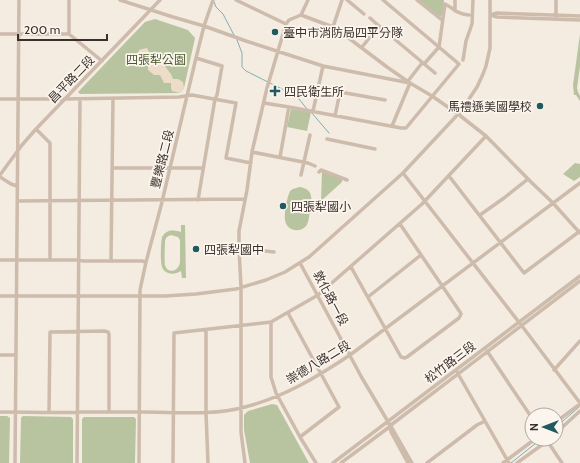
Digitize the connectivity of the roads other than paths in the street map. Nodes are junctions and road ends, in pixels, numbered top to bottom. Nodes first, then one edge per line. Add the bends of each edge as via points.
1 (18, 0) edge
2 (69, 0) edge
3 (120, 0) edge
4 (160, 0) edge
5 (213, 0) edge
6 (236, 0) edge
7 (308, 0) edge
8 (342, 0) edge
9 (347, 0) edge
10 (382, 0) edge
11 (417, 0) edge
12 (455, 0) edge
13 (473, 0) edge
14 (490, 0) edge
15 (556, 0) edge
16 (151, 10) junction
17 (455, 11) junction
18 (364, 14) dead end
19 (301, 15) junction
20 (469, 15) dead end
21 (490, 15) junction
22 (580, 16) edge
23 (556, 17) junction
24 (370, 18) dead end
25 (442, 20) junction
26 (580, 20) edge
27 (286, 24) junction
28 (204, 26) junction
29 (379, 26) junction
30 (333, 27) junction
31 (0, 34) edge
32 (18, 34) junction
33 (69, 34) junction
34 (362, 47) junction
35 (439, 47) junction
36 (278, 52) junction
37 (196, 58) junction
38 (463, 60) dead end
39 (102, 61) junction
40 (423, 63) junction
41 (323, 66) junction
42 (435, 73) dead end
43 (409, 82) junction
44 (328, 90) dead end
45 (340, 92) junction
46 (187, 96) junction
47 (432, 96) junction
48 (112, 98) junction
49 (0, 99) edge
50 (17, 99) junction
51 (65, 99) junction
52 (80, 99) junction
53 (215, 99) junction
54 (384, 100) dead end
55 (264, 103) junction
56 (289, 107) junction
57 (313, 111) junction
58 (458, 114) junction
59 (335, 116) junction
60 (392, 126) junction
61 (36, 129) junction
62 (310, 135) dead end
63 (486, 136) junction
64 (327, 139) dead end
65 (375, 149) dead end
66 (17, 152) junction
67 (252, 152) junction
68 (280, 157) junction
69 (304, 162) junction
70 (251, 163) junction
71 (315, 166) dead end
72 (112, 168) junction
73 (170, 168) junction
74 (203, 168) junction
75 (319, 172) dead end
76 (403, 173) junction
77 (301, 175) dead end
78 (0, 176) edge
79 (449, 176) junction
80 (528, 179) junction
81 (347, 180) dead end
82 (580, 183) edge
83 (17, 186) junction
84 (245, 199) junction
85 (112, 200) junction
86 (162, 200) junction
87 (198, 200) junction
88 (16, 201) junction
89 (50, 201) junction
90 (80, 201) junction
91 (426, 201) junction
92 (553, 203) junction
93 (480, 215) junction
94 (400, 224) junction
95 (580, 232) edge
96 (500, 243) junction
97 (239, 248) junction
98 (274, 252) dead end
99 (421, 255) junction
100 (0, 260) edge
101 (16, 260) junction
102 (50, 260) junction
103 (78, 260) junction
104 (111, 261) junction
105 (146, 262) junction
106 (300, 263) junction
107 (473, 263) junction
108 (351, 266) junction
109 (580, 276) edge
110 (580, 282) edge
111 (241, 287) junction
112 (442, 287) junction
113 (318, 295) junction
114 (0, 296) edge
115 (16, 296) junction
116 (78, 296) junction
117 (140, 296) junction
118 (368, 296) junction
119 (288, 313) junction
120 (271, 322) junction
121 (520, 324) junction
122 (241, 326) junction
123 (386, 329) junction
124 (206, 330) junction
125 (78, 331) junction
126 (580, 341) edge
127 (486, 350) junction
128 (0, 355) edge
129 (16, 355) junction
130 (350, 355) junction
131 (554, 370) junction
132 (457, 372) junction
133 (322, 374) junction
134 (277, 397) junction
135 (580, 404) edge
136 (525, 407) edge
137 (240, 408) junction
138 (0, 412) edge
139 (15, 412) junction
140 (49, 412) junction
141 (78, 412) junction
142 (109, 412) junction
143 (140, 412) junction
144 (174, 412) junction
145 (580, 412) edge
146 (206, 413) junction
147 (564, 416) edge
148 (485, 421) junction
149 (389, 424) junction
150 (564, 427) edge
151 (300, 437) junction
152 (525, 447) edge
153 (539, 447) edge
154 (552, 447) edge
155 (508, 461) edge
156 (15, 463) edge
157 (77, 463) edge
158 (139, 463) edge
159 (173, 463) edge
160 (208, 463) edge
161 (245, 463) edge
162 (316, 463) edge
163 (333, 463) edge
164 (341, 463) edge
165 (408, 463) edge
166 (412, 463) edge
167 (427, 463) edge
168 (503, 463) edge
169 (517, 463) edge
170 (562, 463) edge

1 - 32 street
2 - 33 street
3 - 16 street
4 - 16 street, 昌平路二段
5 - 28 street, 豐樂路二段
6 - 27 street
7 - 19 street
8 - 30 street
9 - 18 street
10 - 35 street
11 - 25 street
12 - 17 street
13 - 38 street via 472,24
14 - 21 street
15 - 23 street
16 - 28 street
16 - 39 street, 昌平路二段
17 - 20 street
17 - 25 street via 446,4
19 - 27 street
19 - 30 street
21 - 23 street via 497,13
21 - 58 street via 490,48 483,74
22 - 23 street
23 - 26 street
24 - 29 street
25 - 35 street
27 - 36 street
28 - 36 street
28 - 37 street, 豐樂路二段
29 - 34 street
29 - 40 street
30 - 34 street
31 - 32 street
32 - 33 street
32 - 50 street
33 - 39 street
34 - 43 street
35 - 40 street
35 - 47 street via 459,64
36 - 41 street
36 - 55 street
37 - 46 street, 豐樂路二段
37 - 53 street via 222,66
39 - 51 street, 昌平路二段
40 - 42 street
40 - 43 street
41 - 43 street
41 - 57 street
43 - 47 street
43 - 60 street
44 - 45 street
45 - 54 street
45 - 59 street
46 - 48 street
46 - 53 street via 192,94
46 - 73 street, 豐樂路二段
47 - 58 street
47 - 60 street via 406,128
48 - 52 street
48 - 72 street
49 - 50 street
50 - 51 street
50 - 66 street
51 - 52 street
51 - 61 street, 昌平路二段
52 - 90 street
53 - 70 street via 236,103 226,158
53 - 74 street
55 - 56 street
55 - 67 street
56 - 57 street
56 - 68 street
57 - 59 street
58 - 63 street
58 - 76 street
59 - 60 street
61 - 66 street, 昌平路二段
61 - 89 street via 50,143
62 - 69 street
63 - 79 street
63 - 80 street
64 - 65 street
66 - 78 street, 昌平路二段
66 - 83 street
67 - 68 street
67 - 70 street
68 - 69 street
69 - 71 street
69 - 77 street
70 - 84 street
72 - 73 street
72 - 85 street
73 - 74 street
73 - 86 street, 豐樂路二段
74 - 87 street
75 - 81 street via 321,170
76 - 91 street
76 - 106 street
78 - 83 street
79 - 91 street
79 - 93 street
80 - 92 street
80 - 93 street
82 - 92 street, 崇德八路二段
83 - 88 street
84 - 87 street
84 - 97 street
85 - 86 street
85 - 90 street
85 - 104 street
86 - 87 street
86 - 105 street, 豐樂路二段
88 - 89 street
88 - 101 street
89 - 90 street
89 - 102 street
90 - 103 street
91 - 94 street
91 - 107 street
92 - 95 street
92 - 96 street, 崇德八路二段
93 - 96 street
94 - 99 street
94 - 108 street
95 - 96 street via 524,274
96 - 107 street, 崇德八路二段
97 - 98 street
97 - 111 street
99 - 112 street
99 - 118 street
100 - 101 street
101 - 102 street
101 - 115 street
102 - 103 street
103 - 104 street
103 - 116 street
104 - 105 street
105 - 117 street, 豐樂路二段
106 - 111 street via 266,280
106 - 113 street, 敦化路一段
107 - 112 street, 崇德八路二段
107 - 121 street
108 - 113 street
108 - 118 street
109 - 121 street, 松竹路三段
110 - 121 street, 松竹路三段
111 - 117 street via 196,294
111 - 122 street
112 - 123 street, 崇德八路二段
112 - 123 street via 461,316 407,357 401,357
113 - 119 street
113 - 130 street, 敦化路一段
114 - 115 street
115 - 116 street
115 - 129 street
116 - 117 street
116 - 125 street
117 - 143 street, 豐樂路二段
118 - 123 street
119 - 120 street
119 - 133 street
120 - 122 street
120 - 134 street via 271,377
121 - 127 street, 松竹路三段
121 - 131 street
122 - 124 street
122 - 137 street
123 - 130 street, 崇德八路二段
124 - 144 street via 174,333
124 - 146 street
125 - 140 street via 50,333
125 - 141 street
125 - 142 street via 109,333
126 - 131 street
127 - 132 street, 松竹路三段
127 - 136 street
128 - 129 street
129 - 139 street
130 - 133 street, 崇德八路二段
130 - 149 street, 敦化路一段
131 - 135 street
132 - 148 street
132 - 149 street, 松竹路三段
133 - 134 street, 崇德八路二段
133 - 151 street via 339,407
134 - 137 street, 崇德八路二段
134 - 151 street
135 - 147 street
137 - 146 street, 崇德八路二段
137 - 161 street
138 - 139 street, 崇德八路二段
139 - 140 street, 崇德八路二段
139 - 156 street
140 - 141 street, 崇德八路二段
141 - 142 street, 崇德八路二段
141 - 157 street
142 - 143 street, 崇德八路二段
143 - 144 street, 崇德八路二段
143 - 158 street, 豐樂路二段
144 - 146 street, 崇德八路二段
144 - 159 street
145 - 150 street
146 - 160 street
148 - 155 street
148 - 167 street
149 - 163 street, 松竹路三段
149 - 164 street, 松竹路三段 via 388,428
149 - 165 street, 敦化路一段
149 - 166 street, 敦化路一段
151 - 162 street
152 - 155 street
153 - 169 street
154 - 170 street
155 - 168 street

